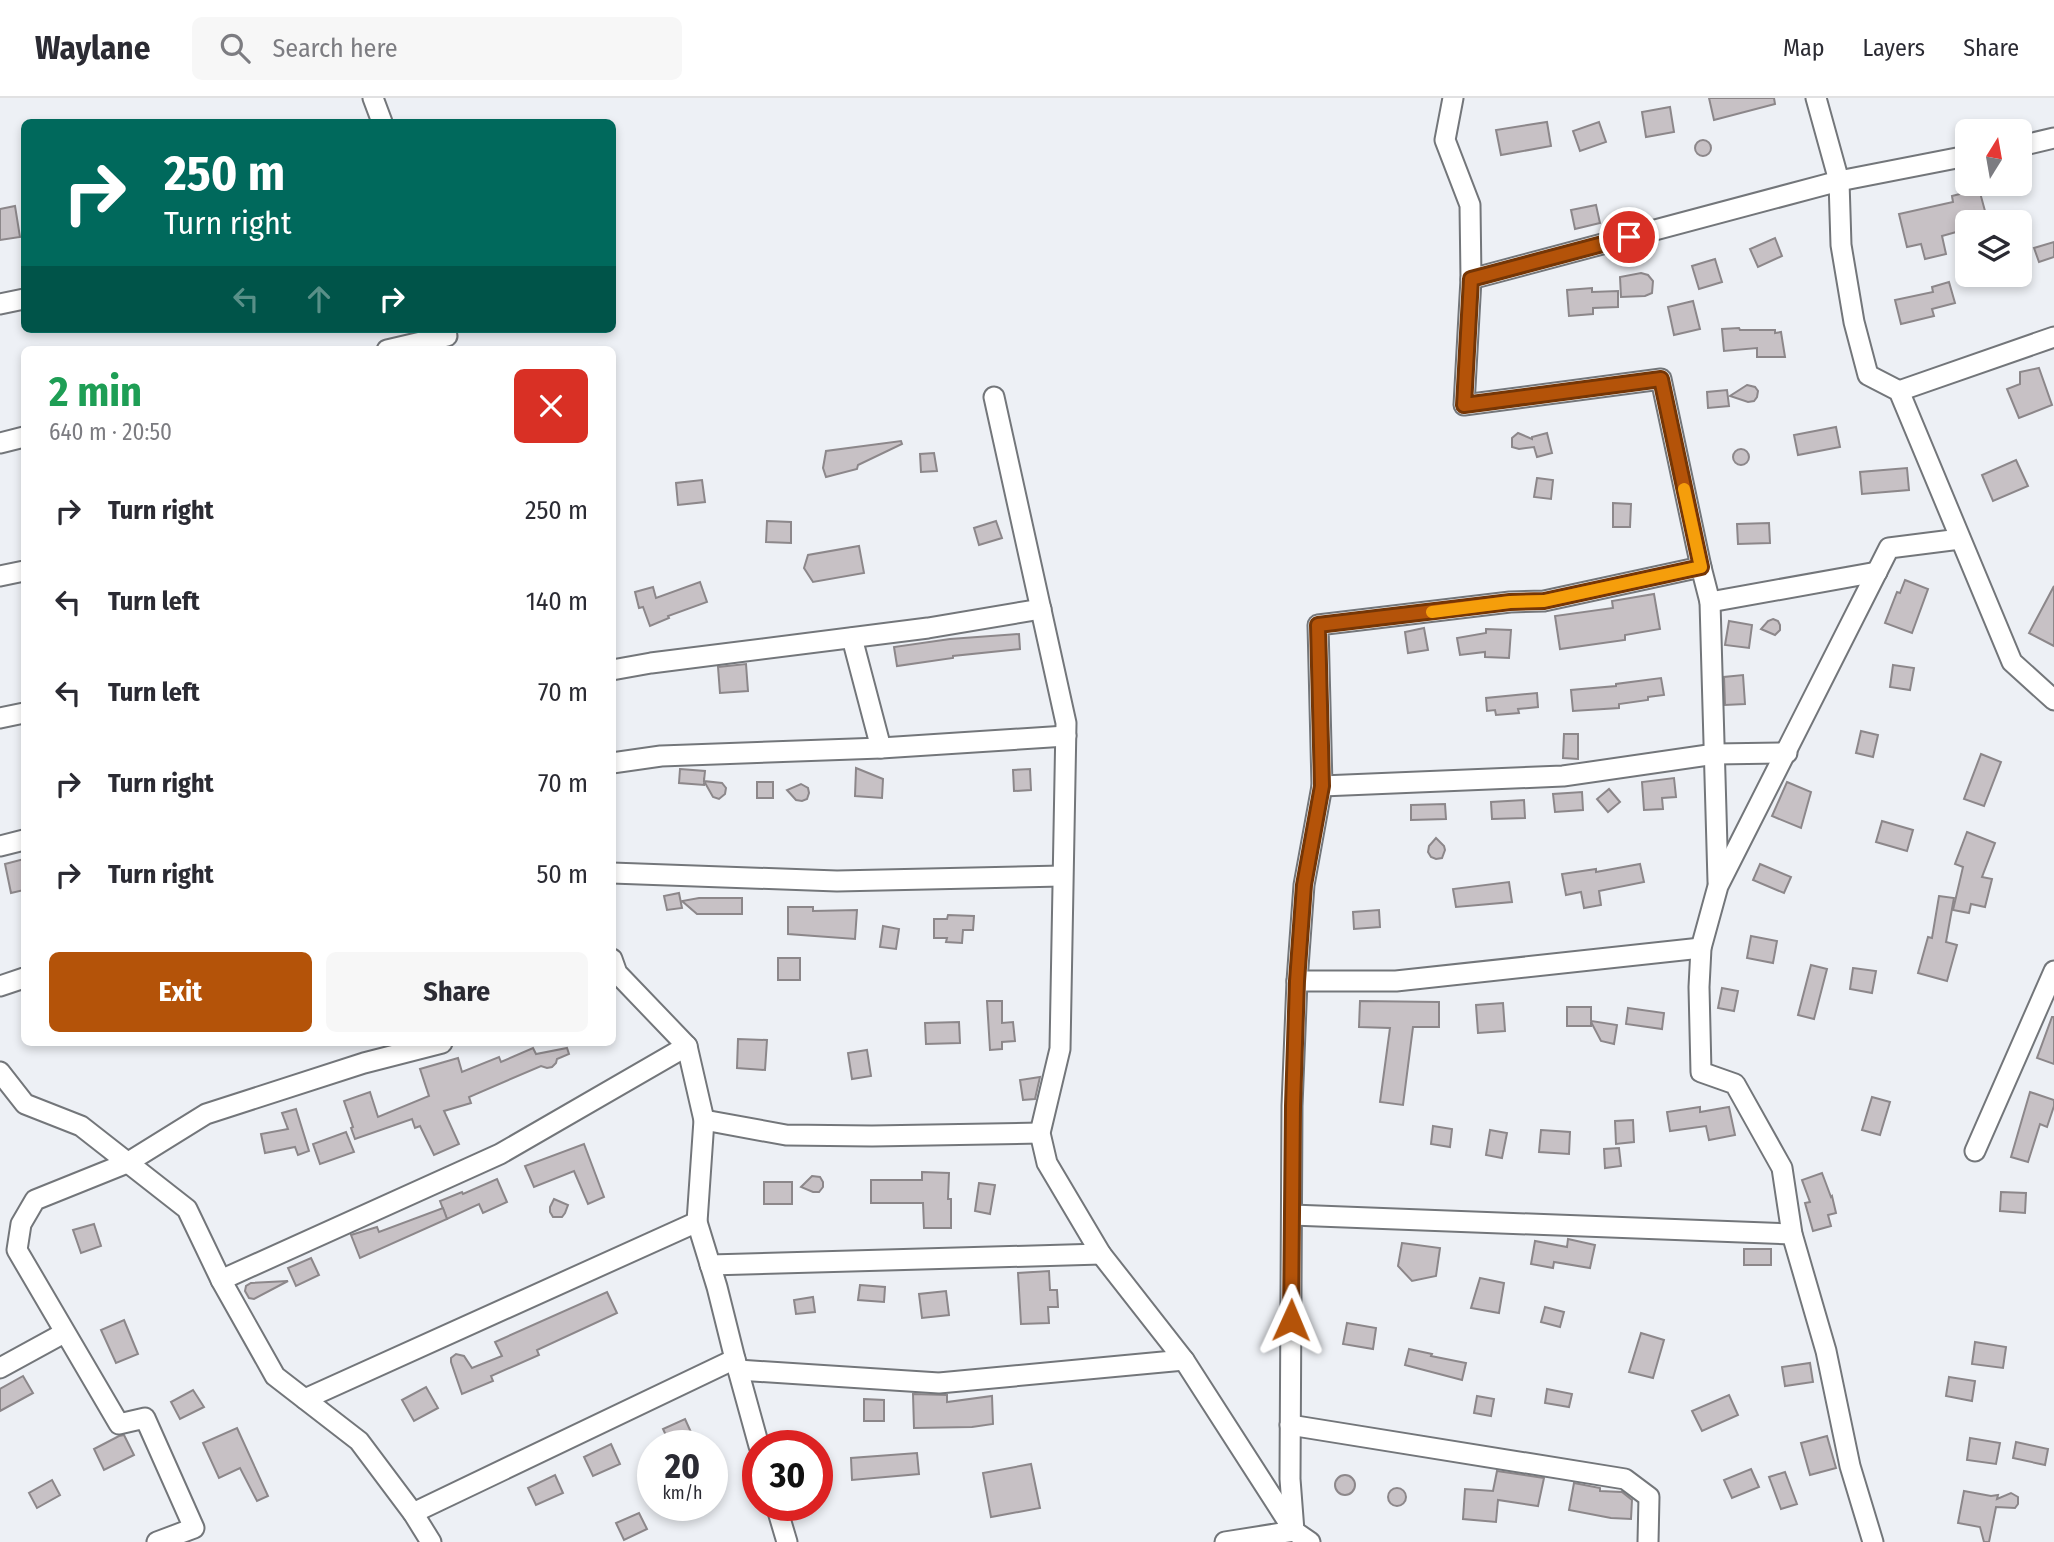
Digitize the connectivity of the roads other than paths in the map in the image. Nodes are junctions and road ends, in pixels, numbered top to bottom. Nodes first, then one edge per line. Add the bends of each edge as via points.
1 (373, 98) edge
2 (1453, 98) edge
3 (1816, 98) edge
4 (381, 119) edge
5 (2054, 138) edge
6 (2032, 143) edge
7 (1955, 158) edge
8 (1839, 181) junction
9 (1471, 279) junction
10 (21, 300) edge
11 (0, 304) edge
12 (2054, 337) edge
13 (447, 338) edge
14 (407, 346) edge
15 (1899, 391) junction
16 (994, 397) dead end
17 (21, 438) edge
18 (0, 443) edge
19 (1960, 539) junction
20 (1701, 567) junction
21 (21, 572) edge
22 (1877, 572) junction
23 (0, 576) edge
24 (1710, 603) junction
25 (1041, 609) junction
26 (852, 638) junction
27 (616, 669) edge
28 (2054, 700) edge
29 (21, 714) edge
30 (0, 718) edge
31 (1066, 736) junction
32 (881, 748) junction
33 (1787, 753) junction
34 (1715, 754) junction
35 (616, 762) edge
36 (1322, 786) junction
37 (21, 842) edge
38 (0, 846) edge
39 (616, 873) edge
40 (1062, 876) junction
41 (1718, 886) junction
42 (1701, 948) junction
43 (616, 971) edge
44 (2054, 971) edge
45 (21, 979) edge
46 (1297, 981) junction
47 (0, 986) edge
48 (430, 1046) edge
49 (687, 1046) junction
50 (0, 1072) edge
51 (704, 1120) junction
52 (1040, 1133) junction
53 (1975, 1151) dead end
54 (127, 1163) junction
55 (1293, 1215) junction
56 (697, 1222) junction
57 (1792, 1234) junction
58 (1101, 1254) junction
59 (710, 1265) junction
60 (221, 1280) junction
61 (64, 1333) junction
62 (1184, 1360) junction
63 (736, 1364) junction
64 (0, 1368) edge
65 (305, 1399) junction
66 (1290, 1425) junction
67 (755, 1430) edge
68 (413, 1513) junction
69 (781, 1521) edge
70 (1302, 1537) edge
71 (157, 1542) edge
72 (431, 1542) edge
73 (787, 1542) edge
74 (1225, 1542) edge
75 (1648, 1542) edge
76 (1873, 1542) edge

1 - 4 street
2 - 9 street via 1445,140 1470,205
3 - 8 street
5 - 6 street
7 - 8 street
8 - 9 street
8 - 15 street via 1841,245 1868,375
9 - 20 street via 1464,405 1661,379
10 - 11 street
12 - 15 street
13 - 14 street
15 - 19 street
16 - 25 street
17 - 18 street
19 - 22 street via 1889,548
19 - 28 street via 2012,662
20 - 24 street
20 - 36 street via 1544,601 1318,625
21 - 23 street
22 - 24 street
22 - 33 street
24 - 34 street
25 - 26 street
25 - 31 street
26 - 27 street
26 - 32 street
29 - 30 street
31 - 32 street
31 - 40 street
32 - 35 street via 661,756
33 - 34 street
33 - 41 street
34 - 36 street via 1563,776
34 - 41 street
36 - 46 street via 1304,885
37 - 38 street
39 - 40 street via 837,881
40 - 52 street via 1060,1049
41 - 42 street
42 - 46 street via 1396,981
42 - 57 street via 1701,1072 1735,1084 1782,1168
43 - 49 street
44 - 53 street
45 - 47 street
46 - 55 street
48 - 54 street via 206,1114
49 - 51 street
49 - 60 street via 500,1154
50 - 54 street via 25,1104 81,1126
51 - 52 street via 786,1135
51 - 56 street
52 - 58 street via 1046,1163
54 - 60 street via 187,1209
54 - 61 street via 35,1200 21,1224 17,1250
55 - 57 street
55 - 66 street
56 - 59 street
56 - 65 street
57 - 76 street
58 - 59 street
58 - 62 street
59 - 63 street
60 - 65 street via 275,1376
61 - 64 street
61 - 71 street via 119,1424 145,1418 194,1528
62 - 63 street via 939,1383
62 - 70 street
63 - 67 street
63 - 68 street
65 - 68 street via 359,1441
66 - 70 street via 1290,1479
66 - 75 street via 1625,1479 1648,1497
68 - 72 street
69 - 73 street
70 - 74 street

